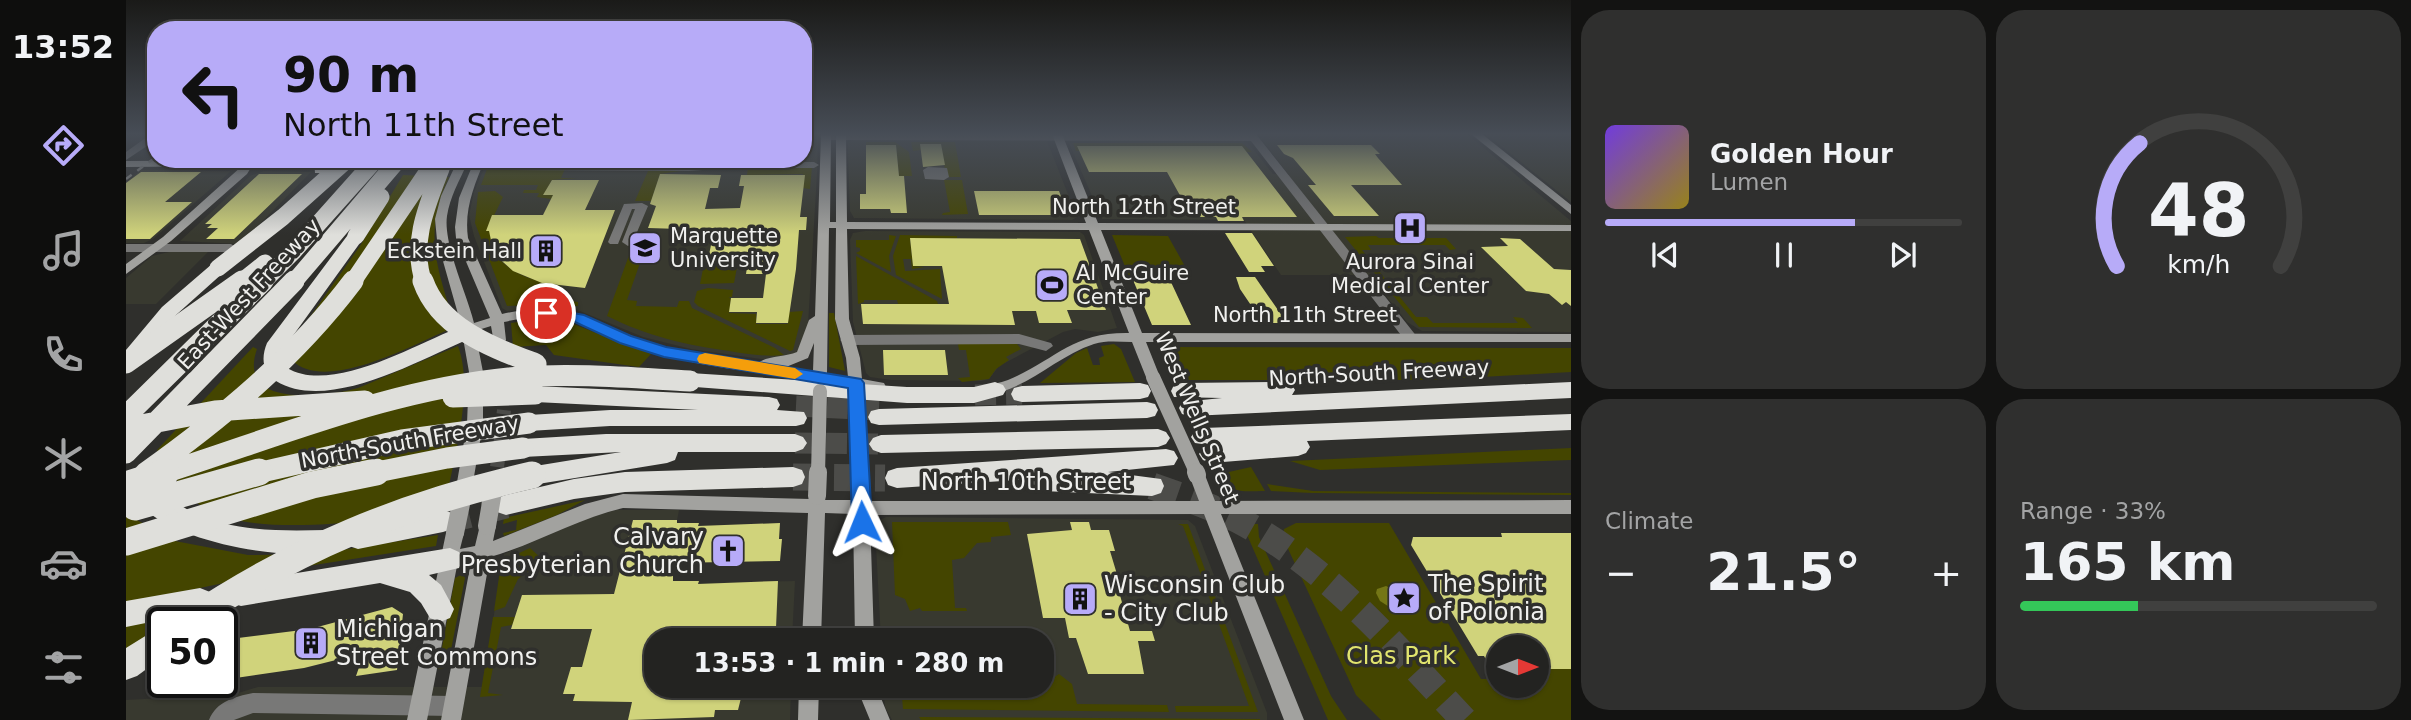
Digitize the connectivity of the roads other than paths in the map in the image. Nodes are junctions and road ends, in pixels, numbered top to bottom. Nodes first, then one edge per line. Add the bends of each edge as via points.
1 (243, 168) edge
2 (338, 168) edge
3 (368, 168) edge
4 (369, 168) edge
5 (391, 168) edge
6 (399, 168) edge
7 (430, 168) edge
8 (453, 168) edge
9 (456, 168) edge
10 (476, 168) edge
11 (824, 168) edge
12 (841, 168) edge
13 (1070, 168) edge
14 (1277, 168) edge
15 (1517, 168) edge
16 (1571, 211) edge
17 (823, 225) junction
18 (841, 225) junction
19 (1092, 226) junction
20 (1323, 227) junction
21 (1571, 228) edge
22 (614, 242) dead end
23 (628, 242) dead end
24 (126, 248) edge
25 (155, 248) junction
26 (231, 248) dead end
27 (126, 270) edge
28 (822, 291) junction
29 (496, 319) junction
30 (477, 327) dead end
31 (1409, 336) junction
32 (455, 337) dead end
33 (1136, 337) junction
34 (1571, 338) edge
35 (499, 340) dead end
36 (847, 340) junction
37 (1046, 346) dead end
38 (711, 360) junction
39 (126, 364) edge
40 (536, 364) dead end
41 (214, 367) junction
42 (820, 384) junction
43 (1020, 387) junction
44 (856, 388) junction
45 (995, 390) joint
46 (1571, 390) edge
47 (1147, 393) junction
48 (1186, 399) dead end
49 (880, 414) tunnel mouth
50 (126, 416) edge
51 (1571, 422) edge
52 (126, 428) edge
53 (881, 444) tunnel mouth
54 (1207, 445) dead end
55 (126, 453) edge
56 (126, 463) edge
57 (126, 471) edge
58 (793, 478) tunnel mouth
59 (126, 485) edge
60 (1152, 486) tunnel mouth
61 (497, 487) joint
62 (861, 500) junction
63 (817, 502) junction
64 (1209, 506) junction
65 (1571, 507) edge
66 (126, 510) edge
67 (453, 519) junction
68 (126, 542) edge
69 (480, 553) junction
70 (450, 560) junction
71 (372, 573) junction
72 (241, 594) dead end
73 (202, 607) edge
74 (440, 609) junction
75 (147, 610) edge
76 (126, 614) edge
77 (812, 628) edge
78 (864, 628) edge
79 (147, 651) edge
80 (126, 666) edge
81 (865, 698) edge
82 (870, 698) edge
83 (419, 712) edge
84 (452, 713) edge
85 (219, 720) edge
86 (865, 720) edge
87 (880, 720) edge
88 (1294, 720) edge

1 - 25 street
2 - 39 highway, bridge via 169,311
3 - 39 highway, bridge via 240,284
4 - 50 highway, East-West Freeway, bridge via 293,252
5 - 41 highway, East-West Freeway, bridge
6 - 32 highway, bridge via 277,343 274,367 283,377 314,384 352,379
7 - 59 highway, bridge via 351,284 318,324 242,398
8 - 40 highway, bridge via 427,201 416,255 421,281 443,315 472,338
9 - 67 street via 441,219 443,240 467,321 476,372 475,424
10 - 29 street via 460,205 459,225
11 - 17 street
12 - 18 street
13 - 19 street, West Wells Street
14 - 20 street
15 - 16 street
17 - 18 street, North 12th Street
17 - 28 street
18 - 19 street, North 12th Street
18 - 36 street
19 - 20 street, North 12th Street
19 - 33 street, West Wells Street
20 - 21 street, North 12th Street
20 - 31 street
22 - 23 street via 628,206 642,206
24 - 25 street
25 - 26 street
25 - 27 street
28 - 38 street via 803,355 778,363
28 - 42 street
29 - 30 street
29 - 35 street
29 - 38 street via 535,313 570,315 651,348
31 - 33 street, North 11th Street
31 - 34 street, North 11th Street
33 - 43 street, North 11th Street via 1106,337 1079,344
33 - 47 street, West Wells Street
36 - 37 street via 1019,339
36 - 44 street
38 - 42 street
41 - 55 highway, East-West Freeway, bridge
41 - 56 highway, bridge
42 - 44 highway
42 - 59 highway, bridge via 580,376 495,379 416,393
42 - 63 street, bridge
43 - 45 street, North 11th Street
43 - 47 highway
44 - 45 highway via 974,395
44 - 62 street, bridge
46 - 48 highway, North-South Freeway
47 - 49 highway via 980,416
47 - 64 street, West Wells Street, bridge via 1196,475
51 - 54 highway via 1456,428 1359,442
52 - 66 highway, North-South Freeway, bridge via 251,407 535,394 796,412 529,423 401,440 306,460
53 - 60 highway via 1162,448 1031,470 891,478
57 - 67 highway via 155,504 203,528 239,537 281,542 347,540
58 - 61 highway via 625,482 574,489
61 - 69 street, bridge
62 - 63 street, North 10th Street
62 - 64 street, North 10th Street
62 - 78 street
63 - 69 street, North 10th Street via 613,502
63 - 77 street
64 - 65 street, North 10th Street
64 - 88 street, West Wells Street
67 - 70 street
68 - 73 highway, North-South Freeway, bridge via 312,485 508,441 795,443 639,457 531,475 436,498 347,530
69 - 70 street, North 10th Street
69 - 84 street
70 - 71 highway
70 - 74 street
71 - 72 highway
71 - 74 highway via 423,584
74 - 83 street
75 - 76 highway
79 - 80 highway
81 - 86 street
82 - 87 street
83 - 84 street
83 - 85 street via 253,703 232,708

